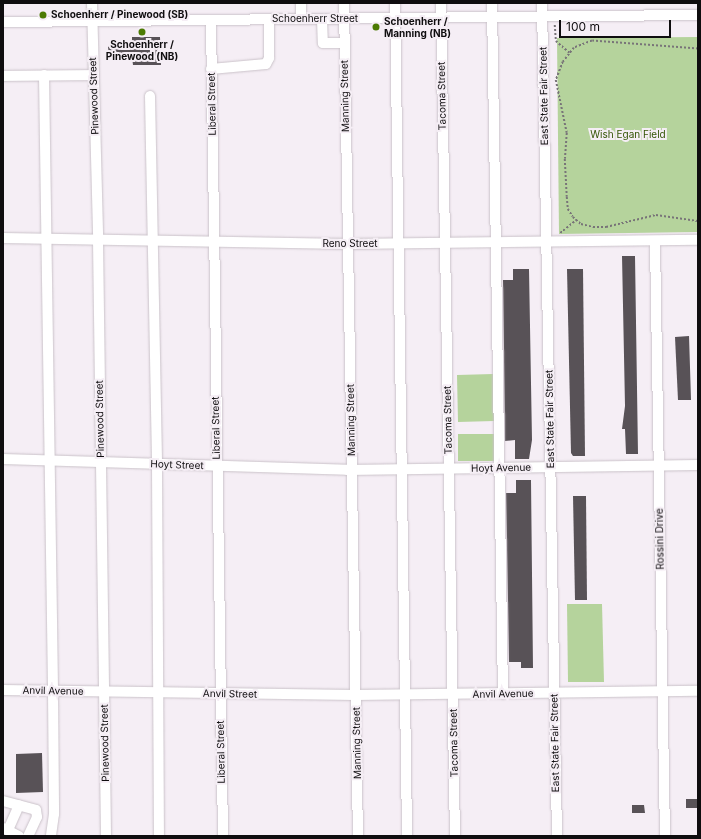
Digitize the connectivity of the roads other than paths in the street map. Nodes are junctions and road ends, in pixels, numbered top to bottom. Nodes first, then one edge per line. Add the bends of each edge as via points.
1 (92, 3) edge
2 (301, 3) edge
3 (344, 3) edge
4 (395, 3) edge
5 (441, 3) edge
6 (492, 3) edge
7 (542, 3) edge
8 (698, 15) edge
9 (543, 16) junction
10 (492, 17) junction
11 (395, 18) junction
12 (441, 18) junction
13 (269, 19) junction
14 (301, 19) junction
15 (322, 19) junction
16 (344, 19) junction
17 (211, 20) junction
18 (3, 22) edge
19 (92, 22) junction
20 (344, 43) junction
21 (211, 69) junction
22 (44, 75) junction
23 (94, 75) junction
24 (3, 76) edge
25 (150, 96) dead end
26 (3, 238) edge
27 (48, 239) junction
28 (98, 240) junction
29 (698, 240) edge
30 (151, 241) junction
31 (655, 241) junction
32 (214, 242) junction
33 (547, 242) junction
34 (445, 243) junction
35 (496, 243) junction
36 (348, 244) junction
37 (399, 244) junction
38 (3, 459) edge
39 (49, 461) junction
40 (101, 462) junction
41 (157, 464) junction
42 (217, 466) junction
43 (658, 466) junction
44 (698, 466) edge
45 (498, 468) junction
46 (551, 468) junction
47 (403, 469) junction
48 (449, 469) junction
49 (352, 470) junction
50 (3, 690) edge
51 (53, 691) junction
52 (662, 691) junction
53 (698, 691) edge
54 (104, 692) junction
55 (157, 693) junction
56 (554, 693) junction
57 (220, 694) junction
58 (503, 694) junction
59 (355, 695) junction
60 (406, 695) junction
61 (453, 695) junction
62 (3, 801) edge
63 (19, 805) junction
64 (5, 829) edge
65 (19, 836) edge
66 (28, 836) edge
67 (51, 836) edge
68 (106, 836) edge
69 (159, 836) edge
70 (223, 836) edge
71 (358, 836) edge
72 (407, 836) edge
73 (455, 836) edge
74 (557, 836) edge
75 (665, 836) edge

1 - 19 street, Pinewood Street
2 - 14 street
3 - 16 street, Manning Street
4 - 11 street
5 - 12 street, Tacoma Street
6 - 10 street
7 - 9 street, East State Fair Street
8 - 9 street, Schoenherr Street
9 - 10 street, Schoenherr Street
9 - 33 street, East State Fair Street
10 - 12 street, Schoenherr Street
10 - 35 street
11 - 12 street, Schoenherr Street
11 - 16 street, Schoenherr Street
11 - 37 street
12 - 34 street, Tacoma Street
13 - 14 street, Schoenherr Street
13 - 17 street, Schoenherr Street
13 - 21 street via 269,58 266,64
14 - 15 street, Schoenherr Street
15 - 16 street, Schoenherr Street
15 - 20 street via 323,43
16 - 20 street, Manning Street
17 - 19 street, Schoenherr Street
17 - 21 street, Liberal Street
18 - 19 street, Schoenherr Street
19 - 23 street, Pinewood Street
20 - 36 street, Manning Street
21 - 32 street, Liberal Street
22 - 23 street
22 - 24 street
22 - 27 street
23 - 28 street, Pinewood Street
25 - 30 street
26 - 27 street, Reno Street
27 - 28 street, Reno Street
27 - 39 street
28 - 30 street, Reno Street
28 - 40 street, Pinewood Street
29 - 31 street, Reno Street
30 - 32 street, Reno Street
30 - 41 street
31 - 33 street, Reno Street
31 - 43 street, Rossini Drive
32 - 36 street, Reno Street
32 - 42 street, Liberal Street
33 - 35 street, Reno Street
33 - 46 street, East State Fair Street
34 - 35 street, Reno Street
34 - 37 street, Reno Street
34 - 48 street, Tacoma Street
35 - 45 street
36 - 37 street, Reno Street
36 - 49 street, Manning Street
37 - 47 street
38 - 39 street, Hoyt Street
39 - 40 street, Hoyt Street
39 - 51 street
40 - 41 street, Hoyt Street
40 - 54 street, Pinewood Street
41 - 42 street, Hoyt Street
41 - 55 street
42 - 49 street, Hoyt Street
42 - 57 street, Liberal Street
43 - 44 street, Hoyt Avenue
43 - 46 street, Hoyt Avenue
43 - 52 street, Rossini Drive
45 - 46 street, Hoyt Avenue
45 - 48 street, Hoyt Avenue
45 - 58 street
46 - 56 street, East State Fair Street
47 - 48 street, Hoyt Avenue
47 - 49 street, Hoyt Avenue
47 - 60 street
48 - 61 street, Tacoma Street
49 - 59 street, Manning Street
50 - 51 street, Anvil Avenue
51 - 54 street, Anvil Avenue
51 - 67 street via 54,814
52 - 53 street, Anvil Avenue
52 - 56 street, Anvil Avenue
52 - 75 street, Rossini Drive
54 - 55 street, Anvil Street
54 - 68 street, Pinewood Street
55 - 57 street, Anvil Street
55 - 69 street
56 - 58 street, Anvil Avenue
56 - 74 street, East State Fair Street
57 - 59 street, Anvil Street
57 - 70 street, Liberal Street
58 - 61 street, Anvil Avenue
59 - 60 street, Anvil Avenue
59 - 71 street, Manning Street
60 - 61 street, Anvil Avenue
60 - 72 street
61 - 73 street, Tacoma Street
62 - 63 street
63 - 64 street
63 - 66 street via 36,810 36,817
64 - 65 street

